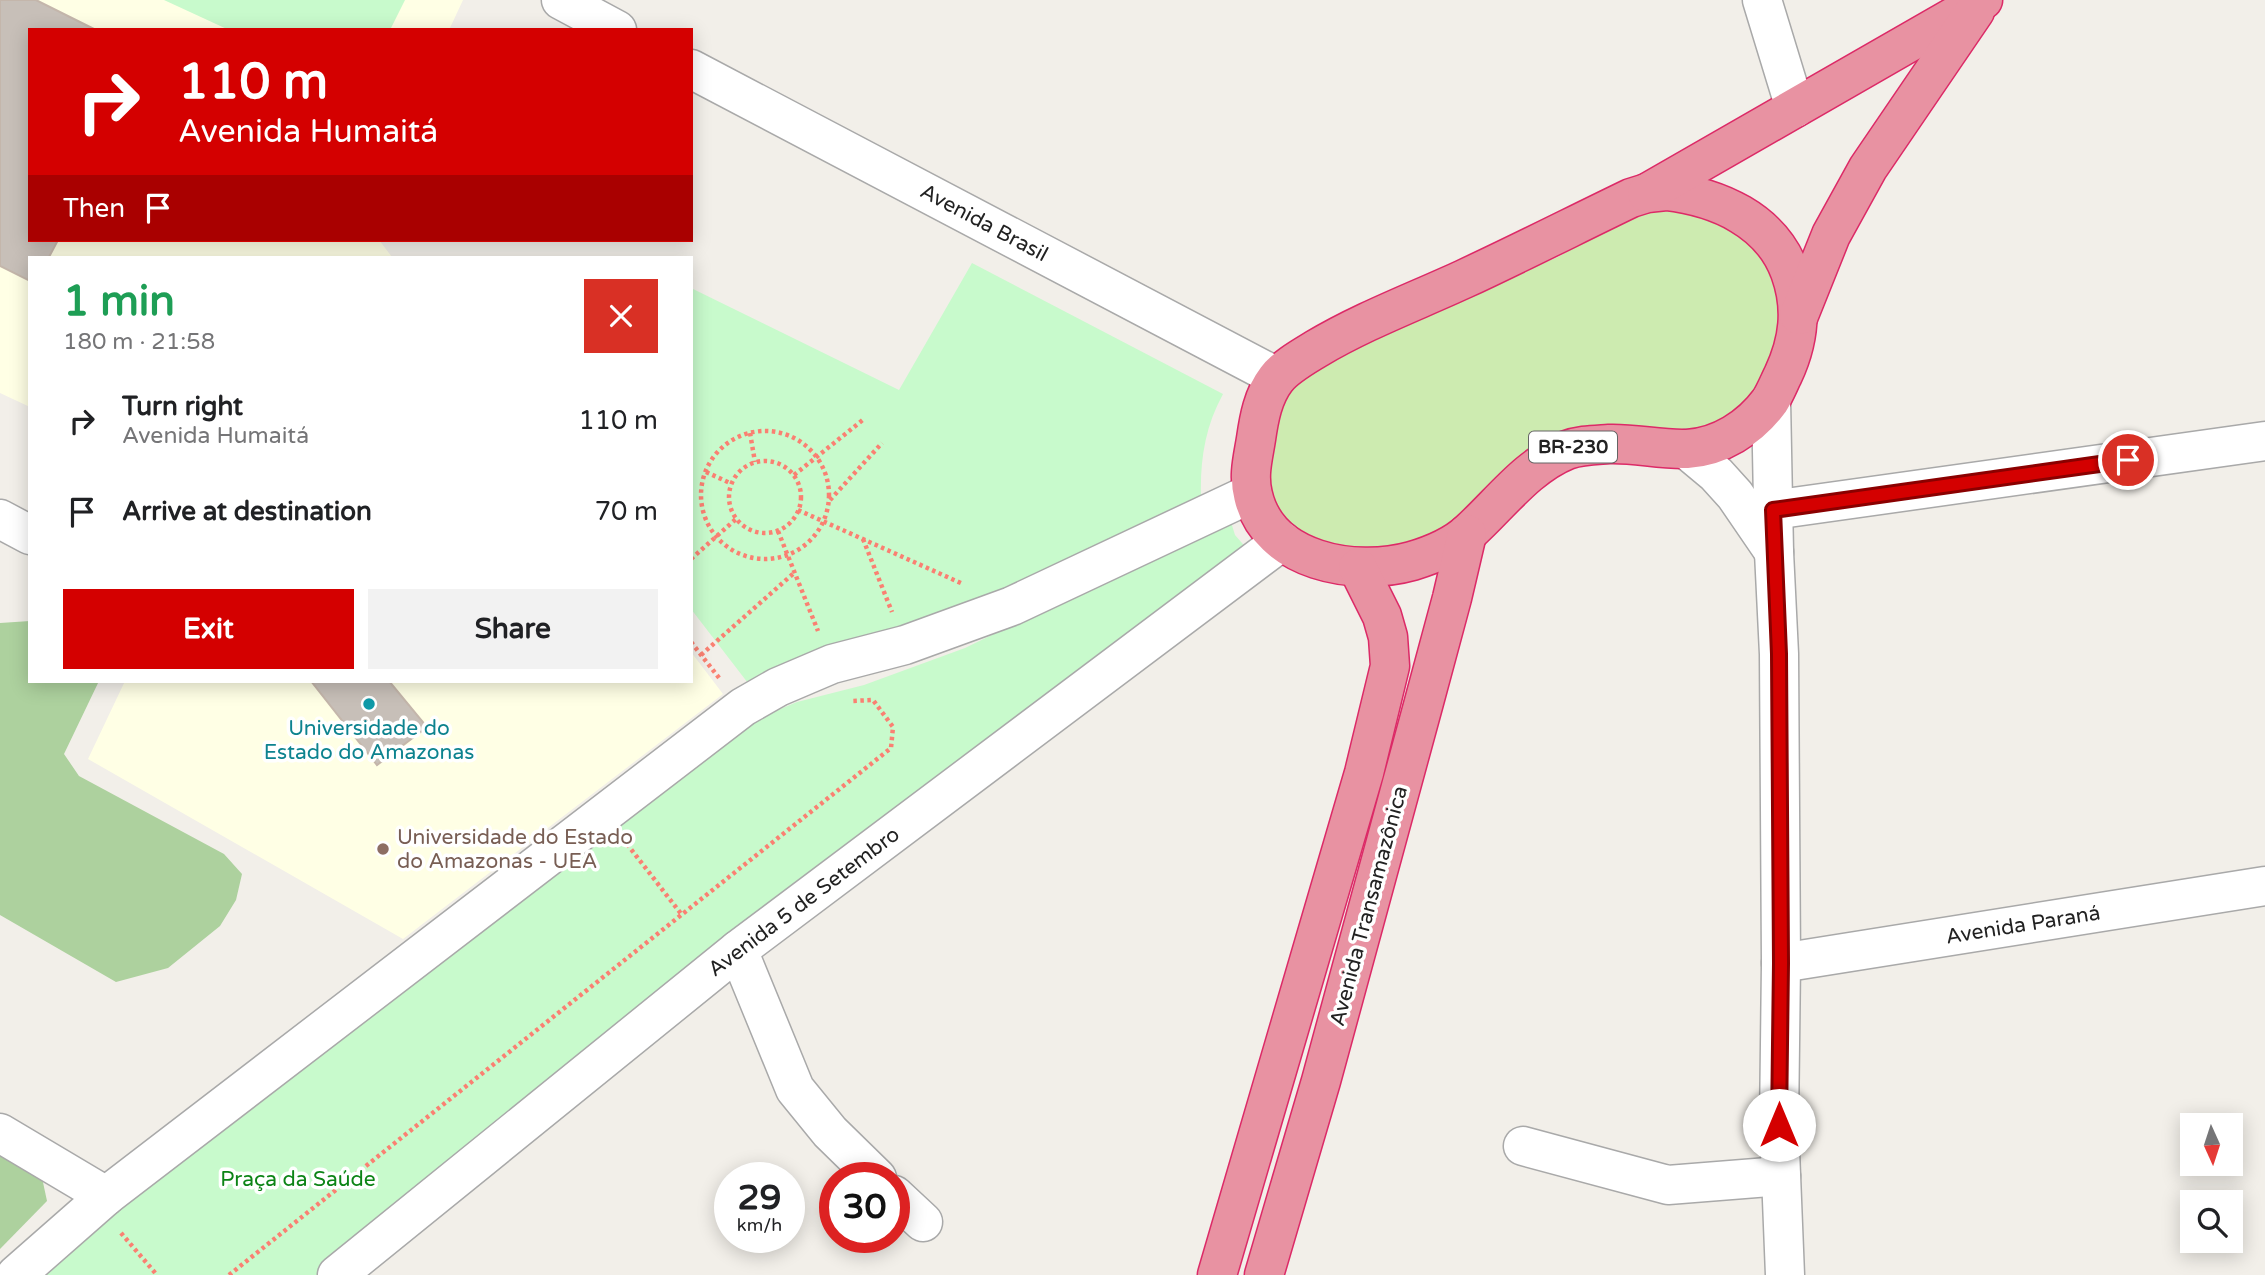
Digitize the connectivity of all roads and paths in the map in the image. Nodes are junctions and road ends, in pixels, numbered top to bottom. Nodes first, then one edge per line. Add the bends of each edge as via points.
1 (561, 0) edge
2 (1762, 0) edge
3 (1982, 0) edge
4 (613, 28) edge
5 (693, 70) edge
6 (1795, 108) junction
7 (1647, 193) junction
8 (1800, 316) junction
9 (1277, 377) junction
10 (1771, 400) junction
11 (864, 419) dead end
12 (750, 433) junction
13 (2265, 441) edge
14 (882, 443) dead end
15 (1686, 449) junction
16 (816, 456) junction
17 (755, 462) junction
18 (705, 472) junction
19 (794, 475) junction
20 (730, 484) junction
21 (1252, 493) junction
22 (829, 500) junction
23 (799, 510) junction
24 (1773, 510) junction
25 (0, 519) edge
26 (736, 519) junction
27 (824, 521) junction
28 (778, 531) junction
29 (1466, 534) junction
30 (28, 535) edge
31 (716, 537) junction
32 (863, 539) junction
33 (1282, 541) junction
34 (1774, 552) junction
35 (786, 555) junction
36 (693, 557) edge
37 (1358, 568) junction
38 (794, 573) junction
39 (1012, 606) junction
40 (693, 645) edge
41 (905, 645) junction
42 (701, 655) junction
43 (832, 664) junction
44 (743, 707) junction
45 (891, 748) dead end
46 (597, 818) junction
47 (2265, 887) edge
48 (682, 915) junction
49 (738, 950) junction
50 (1781, 963) junction
51 (1278, 1066) junction
52 (1321, 1081) junction
53 (0, 1133) edge
54 (1523, 1146) dead end
55 (861, 1162) edge
56 (1781, 1176) junction
57 (910, 1210) edge
58 (113, 1213) junction
59 (923, 1223) dead end
60 (1220, 1266) edge
61 (1265, 1272) edge
62 (16, 1275) edge
63 (157, 1275) edge
64 (229, 1275) edge
65 (337, 1275) edge
66 (1785, 1275) edge

1 - 4 street
2 - 6 street
3 - 6 highway, BR-230
3 - 8 highway, BR-230 via 1868,168 1831,235
5 - 9 street, Avenida Brasil
6 - 7 highway, BR-230
7 - 8 highway, BR-230 via 1697,195 1742,214 1769,236 1786,263
7 - 9 highway, BR-230 via 1338,336
8 - 10 highway, BR-230 via 1786,369
9 - 21 highway, BR-230 via 1258,421 1251,458
10 - 15 highway, BR-230 via 1728,439
10 - 24 street
11 - 16 path
12 - 16 path via 787,435
12 - 17 path
12 - 18 path via 726,443
13 - 24 street
14 - 22 path
15 - 29 highway, BR-230 via 1575,446 1521,480
15 - 34 street via 1735,495
16 - 19 path
16 - 22 path via 827,480
17 - 19 path via 772,461
17 - 20 path via 738,472
18 - 20 path
18 - 31 path via 701,498 705,519
19 - 23 path via 802,498
20 - 26 path via 729,505
21 - 33 highway, BR-230 via 1260,518
21 - 39 street
22 - 27 path
23 - 27 path
23 - 28 path
24 - 34 street
25 - 30 street
26 - 28 path via 751,531
26 - 31 path
27 - 32 path
27 - 35 path via 802,547
28 - 35 path
29 - 37 highway, BR-230 via 1410,562
29 - 52 highway, Avenida Transamazônica
31 - 35 path via 748,557
31 - 36 path
32 - 39 path
32 - 41 path
33 - 37 highway, BR-230 via 1308,556
33 - 49 street, Avenida 5 de Setembro
34 - 50 street
35 - 38 path
37 - 51 highway, Avenida Transamazônica via 1382,616 1390,666 1364,773
38 - 42 path
38 - 43 path
39 - 41 street
40 - 42 path
41 - 43 street
42 - 44 path
43 - 44 street
44 - 46 street
45 - 48 path
46 - 48 path via 624,841
46 - 58 street
47 - 50 street, Avenida Paraná
48 - 64 path
49 - 55 street via 795,1089
49 - 65 street, Avenida 5 de Setembro
50 - 56 street
51 - 52 highway
51 - 60 highway, Avenida Transamazônica
52 - 61 highway, Avenida Transamazônica
53 - 58 street
54 - 56 street via 1668,1185
56 - 66 street
57 - 59 street
58 - 62 street
58 - 63 path
60 - 61 highway

